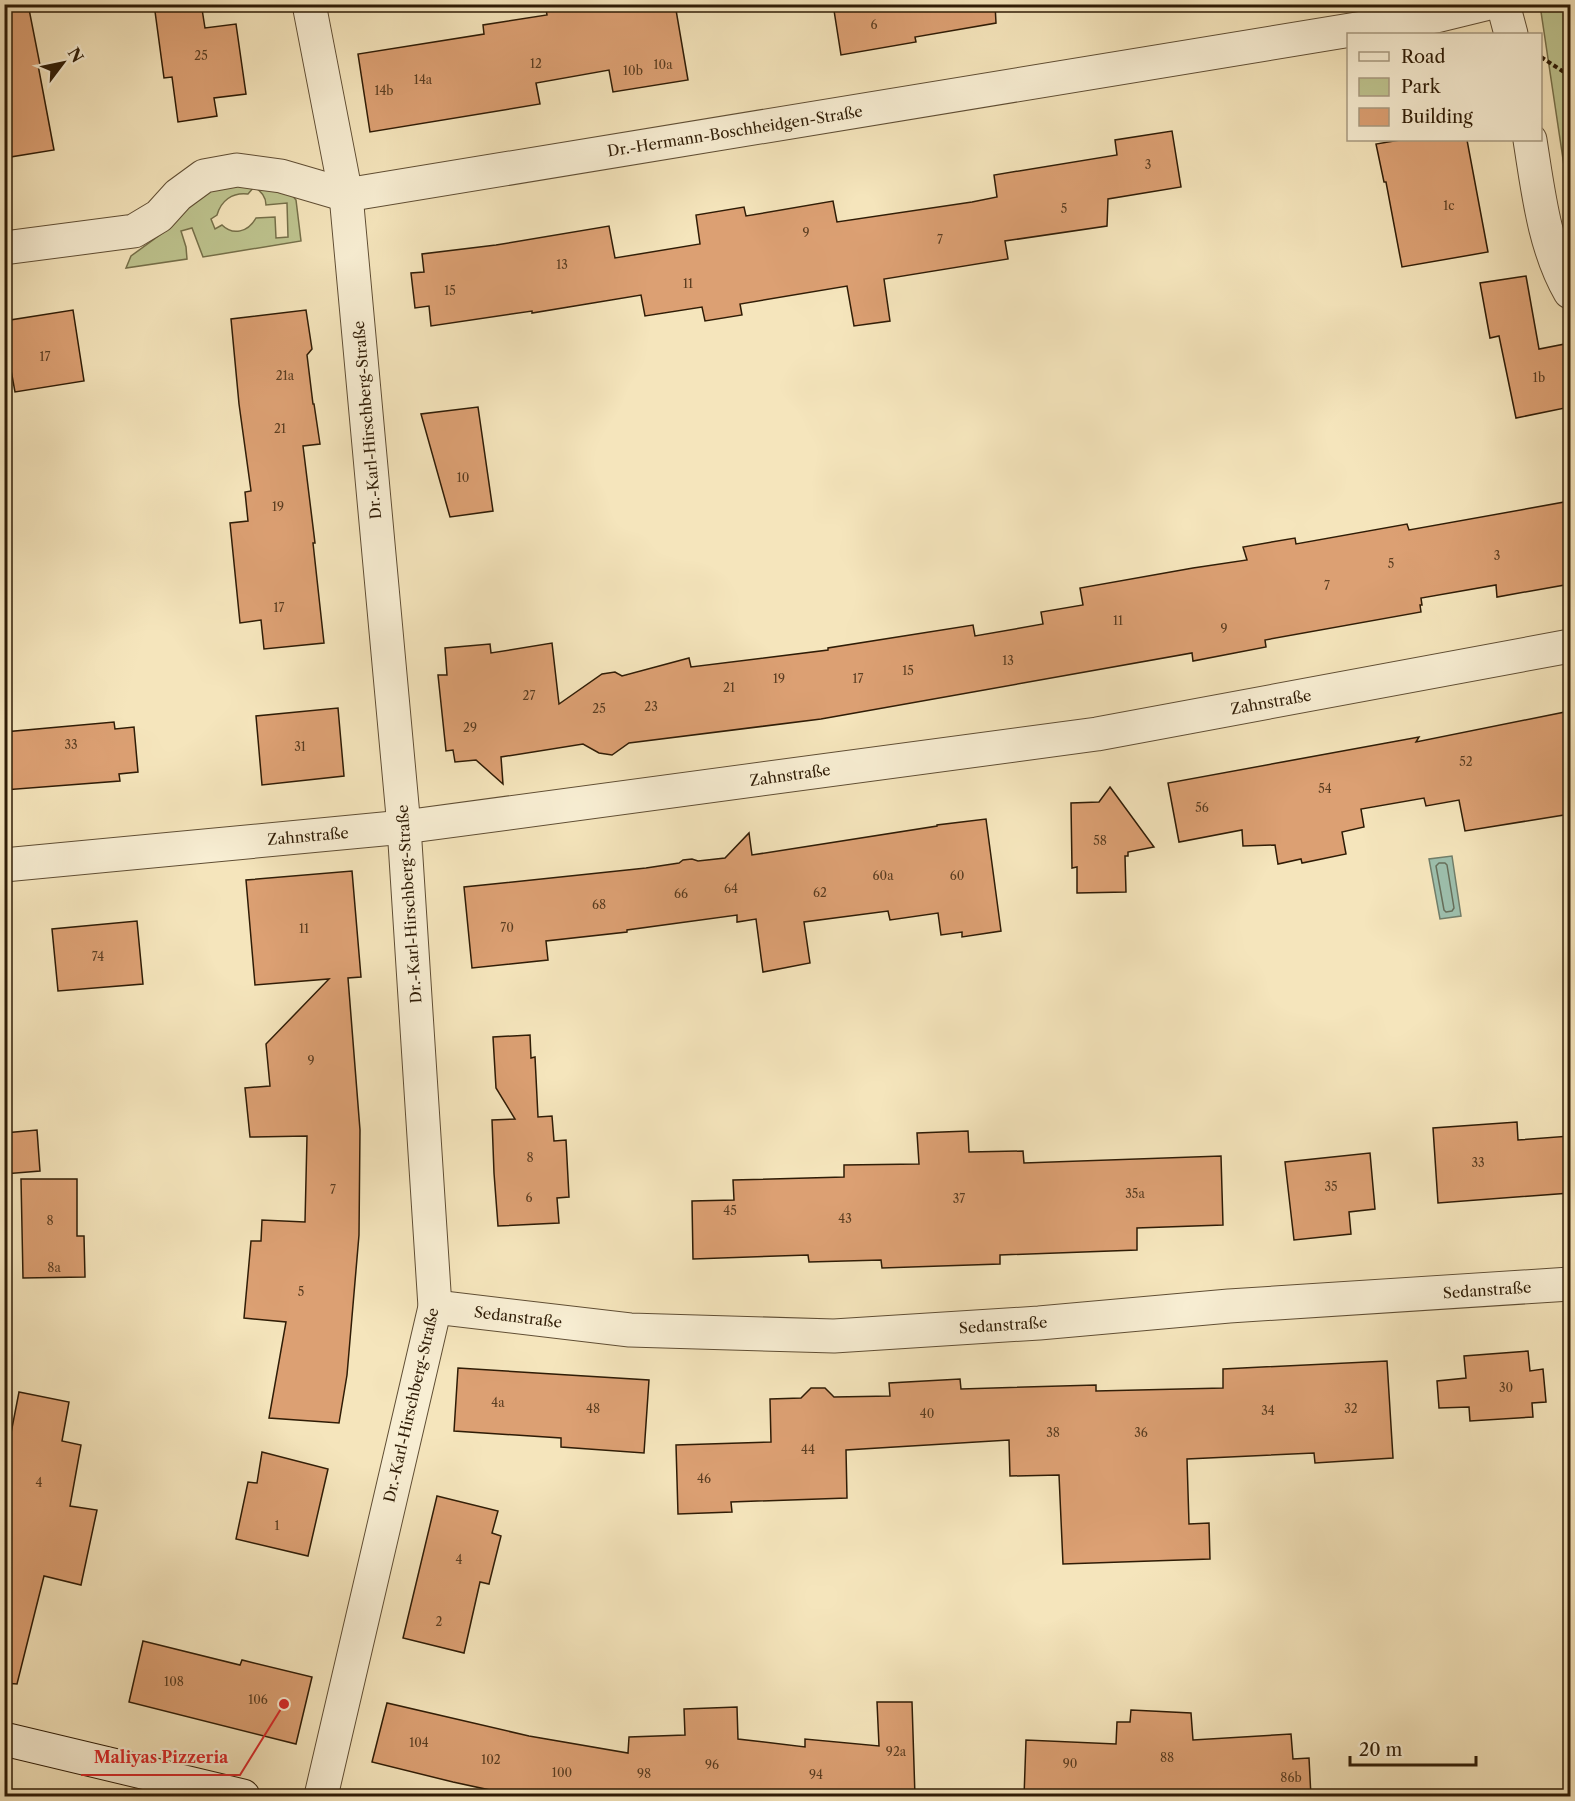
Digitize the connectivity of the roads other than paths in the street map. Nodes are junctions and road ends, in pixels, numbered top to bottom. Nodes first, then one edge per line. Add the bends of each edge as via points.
1 (309, 4) edge
2 (1485, 4) edge
3 (1503, 4) edge
4 (1511, 33) edge
5 (1530, 141) edge
6 (346, 195) junction
7 (4, 248) edge
8 (1570, 292) edge
9 (1570, 646) edge
10 (404, 827) junction
11 (4, 865) edge
12 (1570, 1284) edge
13 (435, 1307) junction
14 (4, 1739) edge
15 (243, 1797) edge
16 (321, 1797) edge

1 - 6 street, Dr.-Karl-Hirschberg-Straße
2 - 6 street, Dr.-Hermann-Boschheidgen-Straße via 1436,16
3 - 4 street
5 - 8 street via 1552,249
6 - 7 street, Dr.-Hermann-Boschheidgen-Straße via 282,177 237,170 204,176 178,195 159,216 134,231
6 - 10 street, Dr.-Karl-Hirschberg-Straße
9 - 10 street, Zahnstraße via 1097,734
10 - 11 street, Zahnstraße
10 - 13 street, Dr.-Karl-Hirschberg-Straße
12 - 13 street, Sedanstraße via 834,1336 630,1330
13 - 16 street, Dr.-Karl-Hirschberg-Straße
14 - 15 street

